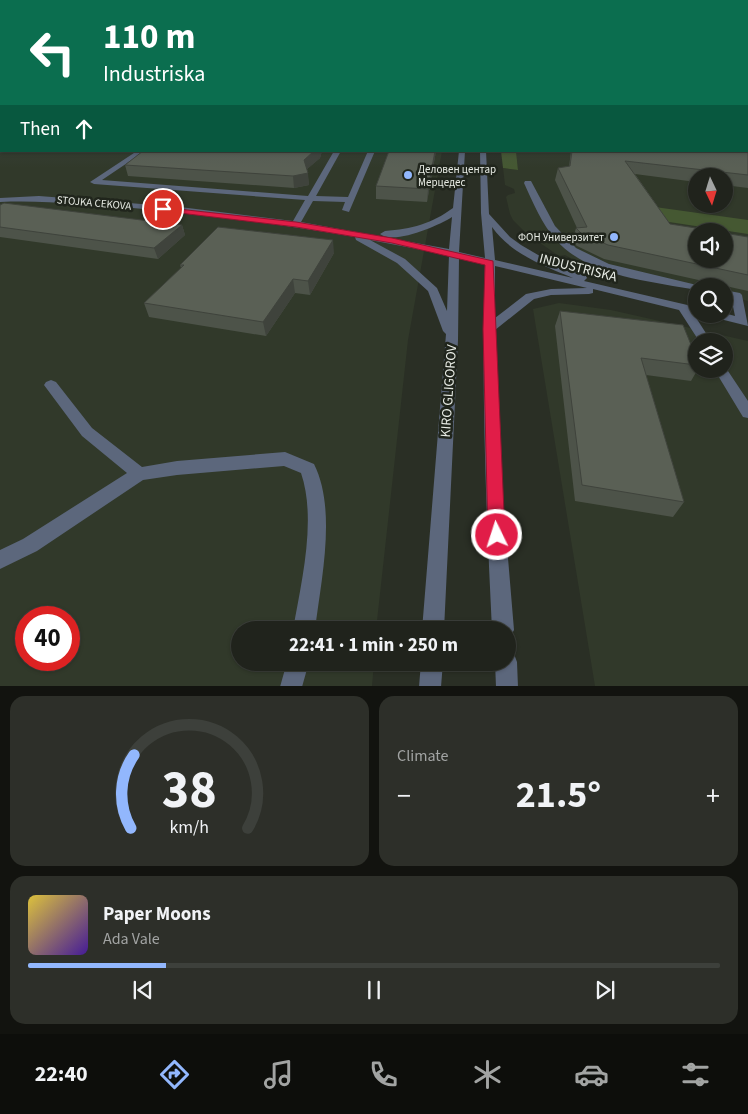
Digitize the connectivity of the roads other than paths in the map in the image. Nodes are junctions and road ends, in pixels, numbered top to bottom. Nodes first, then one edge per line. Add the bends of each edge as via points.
1 (337, 152) edge
2 (372, 152) edge
3 (462, 152) edge
4 (483, 152) edge
5 (143, 153) edge
6 (528, 183) dead end
7 (311, 198) junction
8 (351, 199) junction
9 (0, 200) edge
10 (457, 209) junction
11 (346, 210) dead end
12 (485, 213) junction
13 (296, 224) junction
14 (353, 234) junction
15 (454, 254) junction
16 (490, 263) junction
17 (688, 285) edge
18 (621, 294) junction
19 (733, 294) edge
20 (688, 309) edge
21 (745, 321) edge
22 (489, 329) junction
23 (452, 340) junction
24 (727, 378) edge
25 (51, 385) dead end
26 (748, 413) edge
27 (139, 474) junction
28 (0, 560) edge
29 (305, 621) edge
30 (434, 621) edge
31 (502, 621) edge
32 (295, 671) edge
33 (431, 671) edge
34 (507, 671) edge
35 (291, 686) edge
36 (430, 686) edge
37 (508, 686) edge

1 - 7 street
2 - 8 street
3 - 10 street, KIRO GLIGOROV
4 - 12 street
5 - 7 street via 94,182
6 - 17 street via 554,232 578,253 611,268
7 - 8 street
7 - 13 street
8 - 11 street
9 - 13 street, STOJKA CEKOVA via 49,199
10 - 14 street via 429,228 404,233
10 - 15 street, KIRO GLIGOROV
12 - 16 street
12 - 18 street via 499,233 518,249
13 - 14 street, STOJKA CEKOVA
14 - 15 street, STOJKA CEKOVA
14 - 23 street via 401,262 433,290
15 - 16 street, INDUSTRISKA
15 - 23 street, KIRO GLIGOROV
16 - 18 street, INDUSTRISKA
16 - 22 street
18 - 20 street, INDUSTRISKA
18 - 22 street via 580,291 530,296
19 - 21 street via 736,295
22 - 31 street via 494,498
23 - 30 street, KIRO GLIGOROV
24 - 26 street
25 - 27 street via 87,432
27 - 28 street via 30,546
27 - 29 street via 285,459 308,468 314,480 316,537
32 - 35 street
33 - 36 street
34 - 37 street

